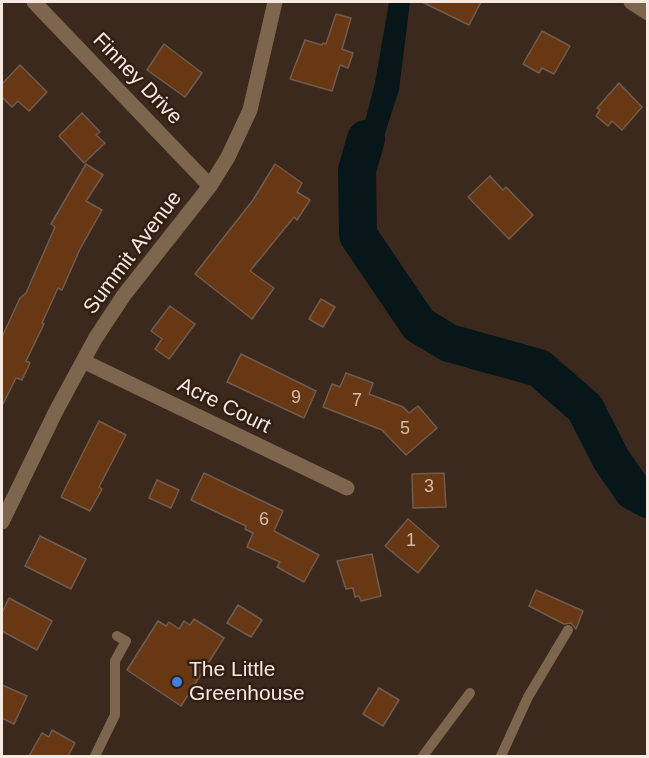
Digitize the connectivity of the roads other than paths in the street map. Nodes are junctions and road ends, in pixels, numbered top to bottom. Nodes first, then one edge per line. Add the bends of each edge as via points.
1 (34, 2) edge
2 (275, 2) edge
3 (631, 2) edge
4 (648, 13) edge
5 (210, 186) junction
6 (83, 361) junction
7 (347, 488) dead end
8 (2, 522) edge
9 (568, 630) dead end
10 (117, 636) dead end
11 (470, 693) dead end
12 (95, 756) edge
13 (423, 756) edge
14 (501, 756) edge

1 - 5 street, Finney Drive
2 - 5 street, Summit Avenue via 250,110
3 - 4 street
5 - 6 street, Summit Avenue via 124,295
6 - 7 street, Acre Court
6 - 8 street, Summit Avenue
9 - 14 lane via 528,697
10 - 12 lane via 126,641 115,661 115,715
11 - 13 lane

